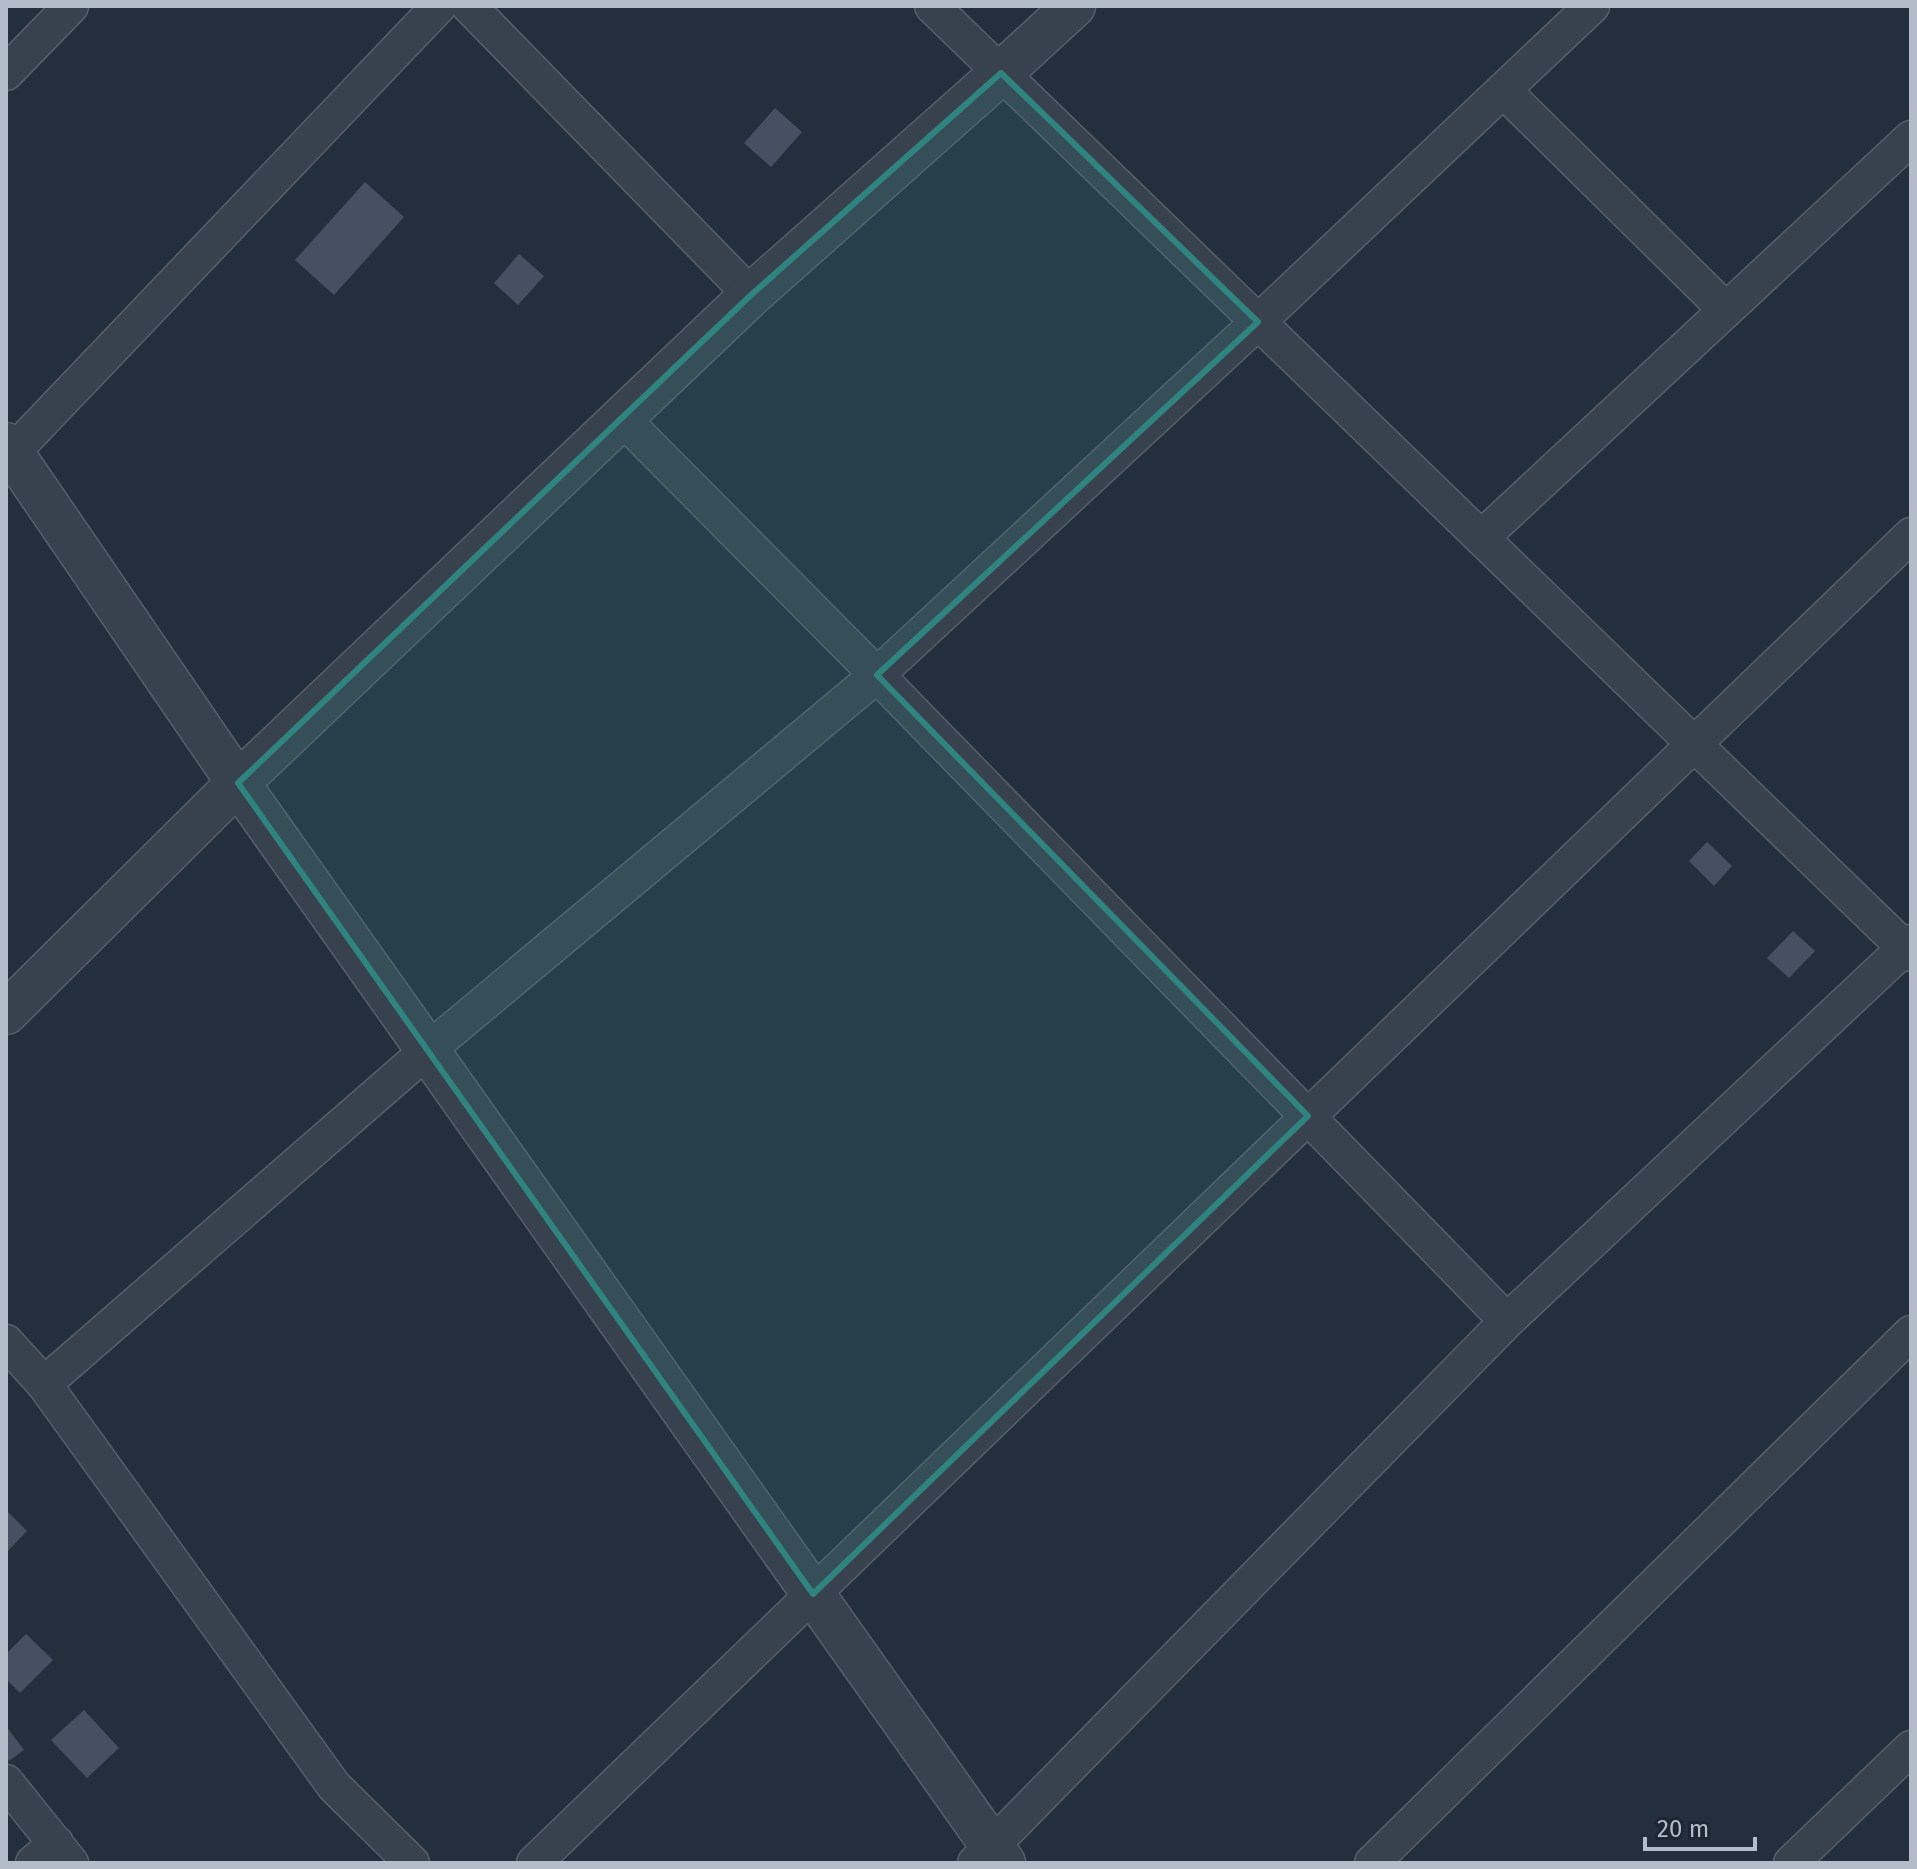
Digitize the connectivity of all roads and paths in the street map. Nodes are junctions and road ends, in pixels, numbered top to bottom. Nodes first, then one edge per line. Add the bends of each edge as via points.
1 (71, 6) edge
2 (439, 6) edge
3 (469, 6) edge
4 (932, 6) edge
5 (1074, 6) edge
6 (1592, 6) edge
7 (6, 73) edge
8 (1001, 73) junction
9 (1503, 90) junction
10 (1911, 138) edge
11 (751, 295) junction
12 (1726, 310) junction
13 (1258, 322) junction
14 (622, 418) junction
15 (9, 449) edge
16 (1911, 535) edge
17 (1481, 538) junction
18 (877, 675) junction
19 (1695, 744) junction
20 (238, 783) junction
21 (1909, 948) edge
22 (11, 997) edge
23 (428, 1050) junction
24 (1308, 1116) junction
25 (1507, 1321) junction
26 (1911, 1333) edge
27 (6, 1342) edge
28 (44, 1384) junction
29 (813, 1594) junction
30 (1911, 1748) edge
31 (6, 1782) edge
32 (53, 1856) edge
33 (990, 1857) edge
34 (412, 1863) edge
35 (534, 1863) edge
36 (1372, 1863) edge
37 (1791, 1863) edge

1 - 7 street
2 - 15 street
3 - 11 street
4 - 8 street
5 - 8 street
6 - 9 street
8 - 11 street
8 - 13 street
9 - 12 street
9 - 13 street
10 - 12 street
11 - 14 street
12 - 17 street
13 - 17 street
13 - 18 street
14 - 18 street
14 - 20 street
15 - 20 street
16 - 19 street
17 - 19 street
18 - 23 street
18 - 24 street
19 - 21 street
19 - 24 street
20 - 22 street
20 - 23 street
21 - 25 street
23 - 28 street
23 - 29 street
24 - 25 street
24 - 29 street
25 - 33 street
26 - 36 street
27 - 28 street
28 - 34 street via 334,1786
29 - 33 street
29 - 35 street
30 - 37 street
31 - 32 street

